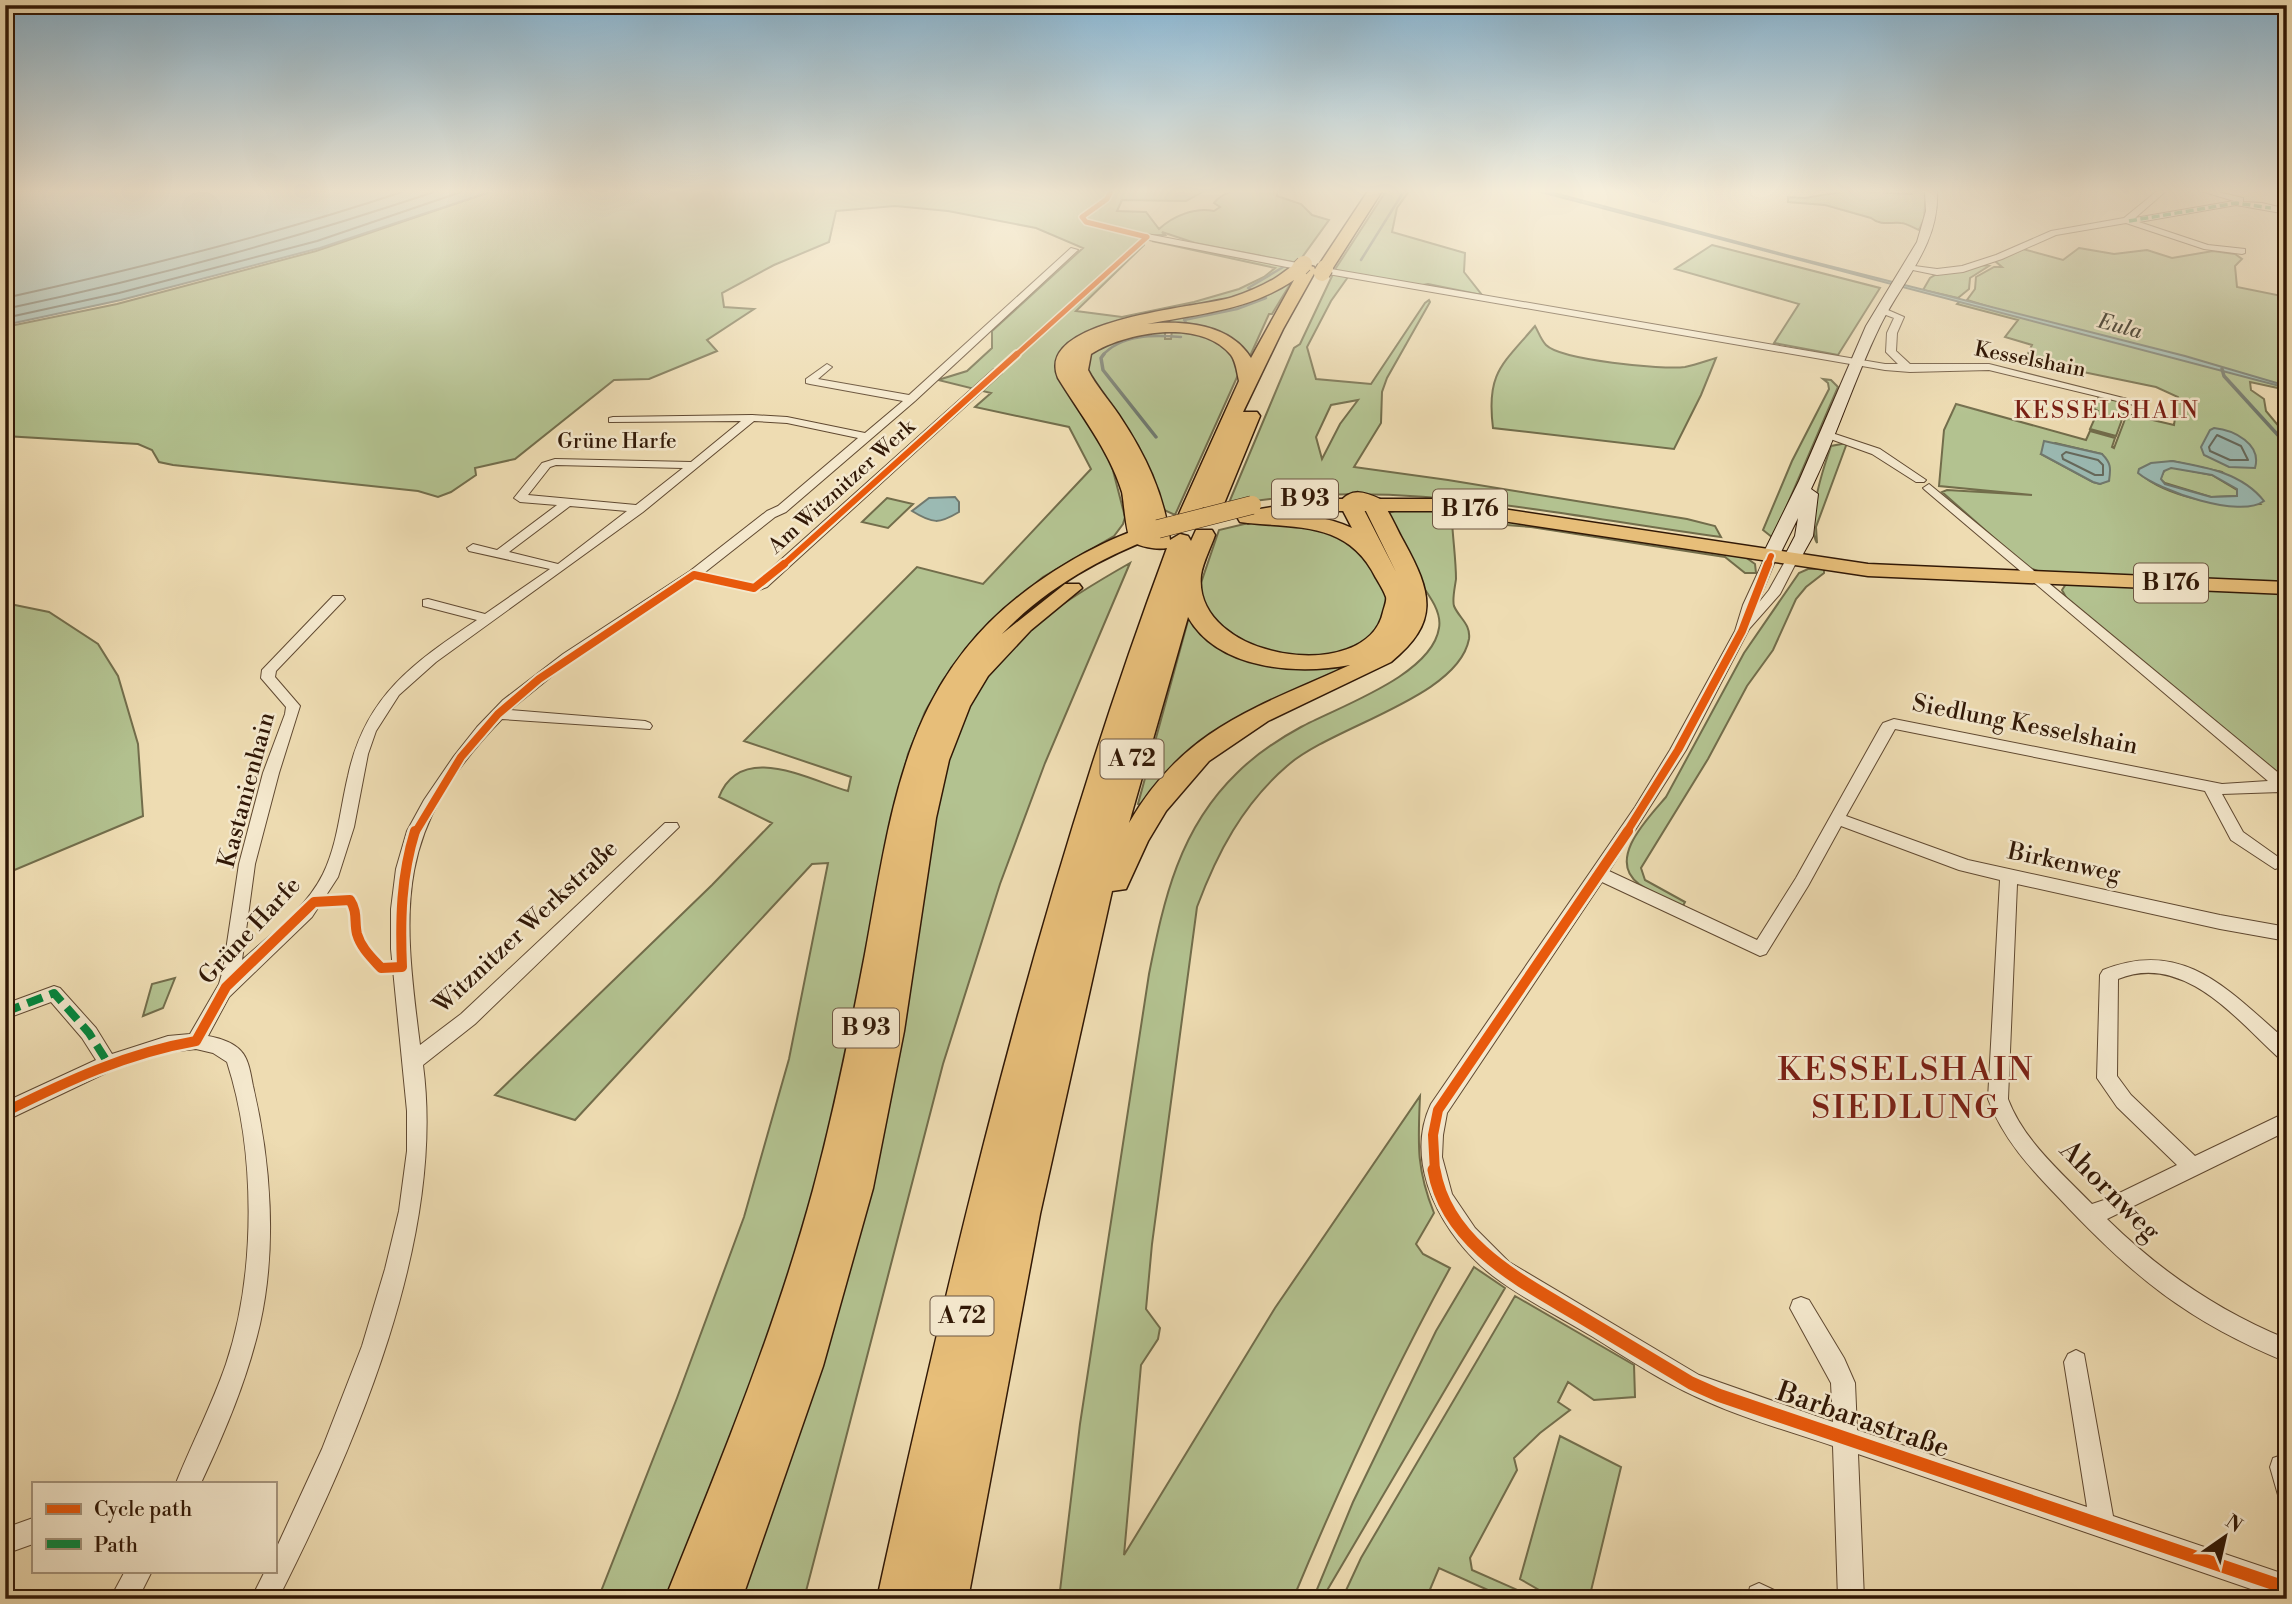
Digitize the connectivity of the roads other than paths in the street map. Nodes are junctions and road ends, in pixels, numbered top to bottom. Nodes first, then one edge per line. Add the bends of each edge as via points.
1 (1057, 266) edge
2 (1307, 266) edge
3 (1907, 266) edge
4 (1972, 266) edge
5 (1313, 267) junction
6 (1900, 279) junction
7 (1881, 310) junction
8 (1858, 361) junction
9 (827, 367) dead end
10 (1910, 369) junction
11 (998, 370) dead end
12 (1248, 380) junction
13 (911, 399) junction
14 (2143, 404) dead end
15 (752, 418) junction
16 (613, 420) dead end
17 (1826, 434) junction
18 (864, 436) junction
19 (695, 465) junction
20 (1360, 501) junction
21 (567, 503) junction
22 (1214, 507) dead end
23 (639, 509) junction
24 (1250, 511) junction
25 (1190, 514) dead end
26 (1164, 533) junction
27 (473, 548) dead end
28 (1785, 553) junction
29 (499, 554) junction
30 (1376, 554) junction
31 (560, 568) junction
32 (694, 575) junction
33 (1189, 575) junction
34 (2035, 577) junction
35 (2287, 588) edge
36 (338, 599) dead end
37 (428, 603) dead end
38 (489, 619) junction
39 (1742, 631) junction
40 (498, 714) junction
41 (645, 726) dead end
42 (2210, 786) junction
43 (2285, 788) edge
44 (1836, 818) junction
45 (671, 827) dead end
46 (2275, 863) dead end
47 (1598, 873) junction
48 (2009, 876) junction
49 (2287, 934) edge
50 (1084, 946) junction
51 (226, 987) junction
52 (5, 1012) edge
53 (196, 1041) junction
54 (2287, 1053) edge
55 (414, 1061) junction
56 (108, 1063) junction
57 (5, 1112) edge
58 (2287, 1121) edge
59 (2192, 1167) junction
60 (2088, 1215) junction
61 (1801, 1308) dead end
62 (2287, 1352) edge
63 (2076, 1362) dead end
64 (1847, 1439) junction
65 (189, 1482) edge
66 (2102, 1526) junction
67 (32, 1531) edge
68 (5, 1541) edge
69 (138, 1572) edge
70 (2287, 1588) edge
71 (123, 1599) edge
72 (264, 1599) edge
73 (685, 1599) edge
74 (722, 1599) edge
75 (900, 1599) edge
76 (945, 1599) edge
77 (1851, 1599) edge

1 - 13 street, Witznitzer Werkstraße
2 - 5 street, Kesselshain
3 - 6 main road
4 - 6 street
5 - 8 street, Kesselshain
5 - 12 highway
5 - 22 highway
5 - 26 highway via 1242,299 1104,330 1080,341 1065,357 1067,378 1108,437 1128,476 1139,518
6 - 7 main road
7 - 8 main road
7 - 10 street via 1899,317 1891,352
8 - 10 street, Kesselshain
8 - 17 main road
9 - 13 street via 810,381
10 - 14 street, Kesselshain via 1989,367
11 - 32 street, Am Witznitzer Werk via 762,584 754,588
12 - 25 highway
12 - 26 highway via 1237,351 1201,332 1140,329 1105,338 1083,352 1079,370 1139,462
13 - 18 street, Witznitzer Werkstraße
15 - 16 street, Grüne Harfe
15 - 18 street, Grüne Harfe
15 - 19 street, Grüne Harfe
17 - 28 main road
17 - 34 street via 1870,446 1892,458
18 - 32 street, Witznitzer Werkstraße via 782,509
19 - 21 street, Grüne Harfe via 555,462 546,466 520,498
19 - 23 street, Grüne Harfe
20 - 24 main road, B 93
20 - 28 main road, B 176 via 1503,513
20 - 30 highway
20 - 50 highway via 1411,580 1417,602 1406,637 1369,664 1242,724 1170,783 1129,846 1104,915
21 - 23 street, Grüne Harfe
21 - 29 street
23 - 31 street, Grüne Harfe
24 - 26 main road, B 93
24 - 30 highway via 1325,525 1356,538
26 - 33 highway, A 72
26 - 73 main road, B 93 via 1072,568 1009,614 959,671 929,729 900,832 862,1050 835,1165 762,1401
26 - 74 main road, B 93 via 1094,574 1030,620 974,680 949,728 924,816 863,1163 800,1379
26 - 75 highway, A 72 via 1029,1035
27 - 29 street
28 - 34 main road, B 176 via 1868,570
28 - 39 street via 1750,605
28 - 39 street via 1774,592
29 - 31 street
30 - 33 highway via 1398,598 1394,627 1382,641 1359,654 1314,662 1256,656 1214,635 1197,612
31 - 38 street, Grüne Harfe
32 - 40 street, Witznitzer Werkstraße via 539,679
33 - 50 highway, A 72 via 1134,751
34 - 35 main road, B 176
34 - 43 street, Siedlung Kesselshain
36 - 51 street, Kastanienhain via 269,670 268,678 287,697 292,714 247,864
37 - 38 street
38 - 51 street, Grüne Harfe via 418,670 383,706 363,744 344,845 328,881 306,910
39 - 47 street, Barbarastraße via 1678,750
40 - 41 street
40 - 55 street, Witznitzer Werkstraße via 461,757 433,800 408,853 400,909 401,967
42 - 43 street, Siedlung Kesselshain
42 - 44 street, Siedlung Kesselshain via 1894,724 1888,726
42 - 46 street via 2237,836
44 - 47 street, Siedlung Kesselshain via 1760,949
44 - 48 street, Birkenweg via 1947,860
45 - 55 street, Witznitzer Werkstraße via 468,1019
47 - 64 street, Barbarastraße via 1438,1110 1432,1166 1448,1210 1474,1246 1501,1269 1691,1383
48 - 49 street, Birkenweg
48 - 60 street, Ahornweg via 1998,1099 2020,1140
50 - 76 highway, A 72 via 1004,1297
51 - 53 street, Grüne Harfe
52 - 56 street via 54,993
53 - 56 street via 168,1044
53 - 65 street via 218,1046 235,1057 243,1079 260,1226 257,1278 245,1345 219,1422
54 - 59 street via 2196,976 2155,967 2109,975 2108,1078 2124,1101
55 - 72 street, Witznitzer Werkstraße via 417,1150 399,1258 365,1374 294,1542
56 - 57 street
58 - 59 street
59 - 60 street
60 - 62 street, Ahornweg via 2119,1248 2173,1291 2222,1322
61 - 64 street, Barbarastraße via 1843,1383
63 - 66 street
64 - 66 street, Barbarastraße
64 - 77 street
66 - 70 street, Barbarastraße
67 - 68 street
69 - 71 street

